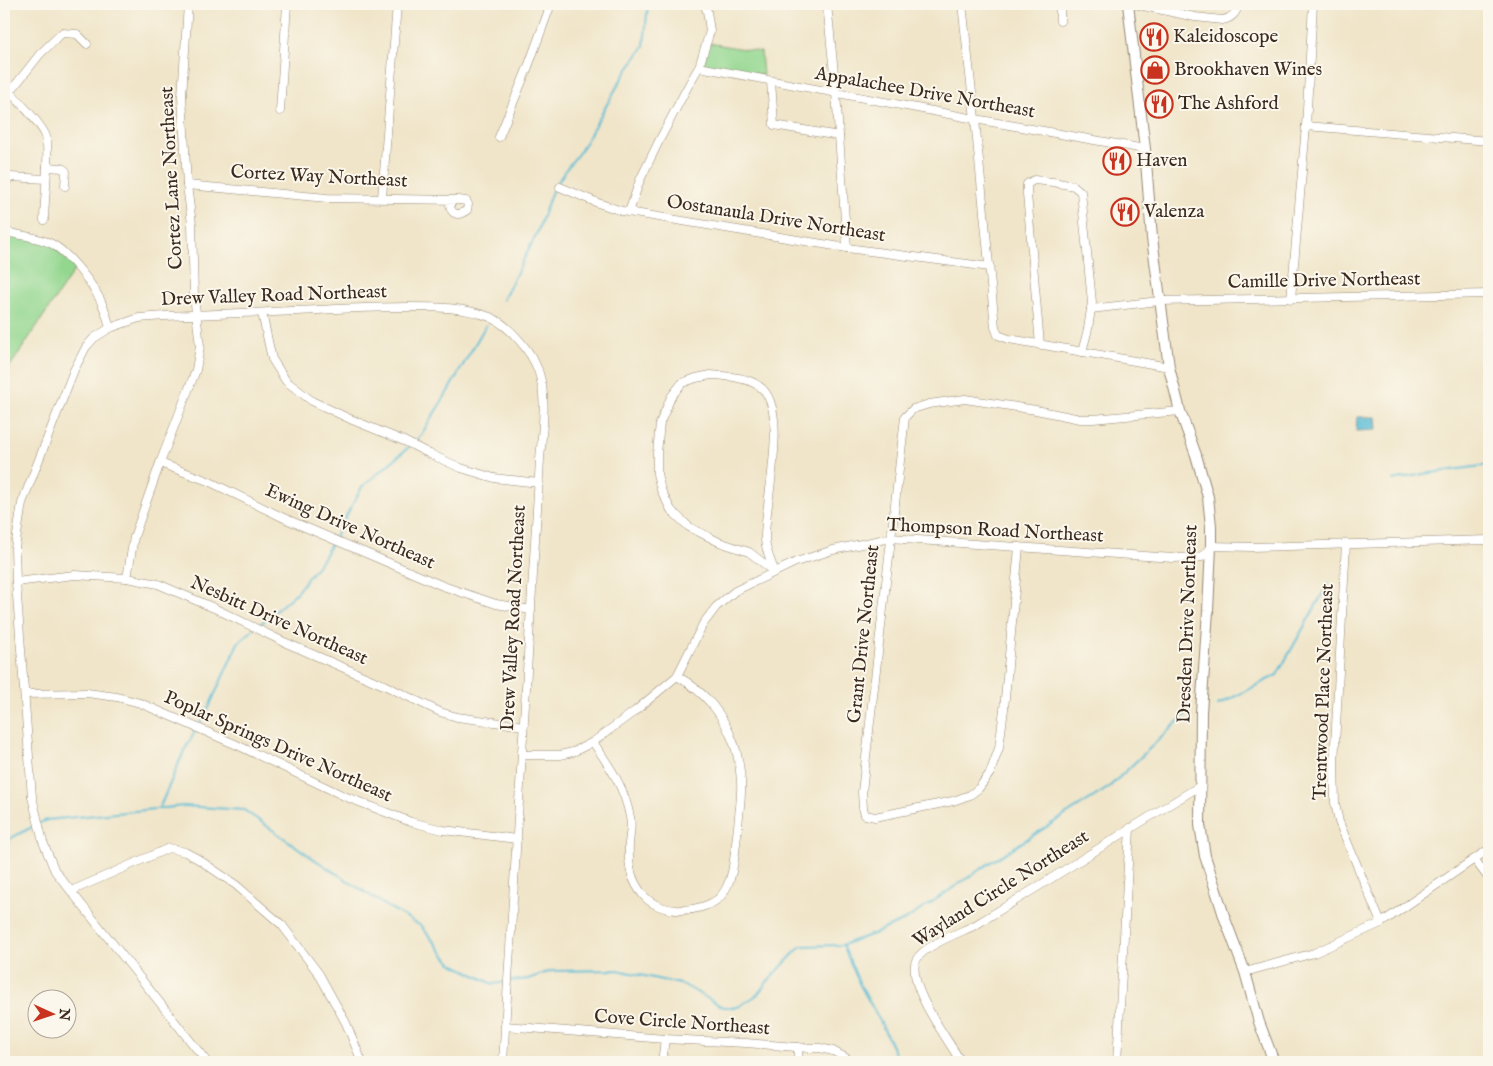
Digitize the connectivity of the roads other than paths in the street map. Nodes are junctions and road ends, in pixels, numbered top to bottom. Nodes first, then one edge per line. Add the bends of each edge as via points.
1 (188, 4) edge
2 (287, 4) edge
3 (396, 4) edge
4 (551, 4) edge
5 (704, 4) edge
6 (827, 4) edge
7 (962, 4) edge
8 (1060, 4) edge
9 (1128, 4) edge
10 (1238, 4) edge
11 (1313, 4) edge
12 (1060, 21) dead end
13 (87, 44) dead end
14 (699, 67) junction
15 (771, 82) junction
16 (836, 93) junction
17 (7, 94) edge
18 (280, 111) dead end
19 (975, 119) junction
20 (1306, 126) junction
21 (839, 136) junction
22 (499, 137) dead end
23 (1489, 141) edge
24 (1144, 149) junction
25 (47, 167) junction
26 (46, 179) junction
27 (4, 184) edge
28 (187, 185) junction
29 (65, 186) dead end
30 (560, 187) dead end
31 (382, 198) junction
32 (450, 200) dead end
33 (629, 212) junction
34 (44, 220) dead end
35 (4, 232) edge
36 (847, 248) junction
37 (990, 267) junction
38 (1489, 294) edge
39 (1291, 299) junction
40 (1160, 301) junction
41 (1092, 309) junction
42 (262, 313) junction
43 (196, 315) junction
44 (110, 328) junction
45 (1040, 345) junction
46 (1082, 352) junction
47 (1169, 367) junction
48 (1180, 411) junction
49 (160, 463) junction
50 (539, 483) junction
51 (890, 538) junction
52 (1489, 540) edge
53 (1346, 543) junction
54 (1211, 546) junction
55 (1019, 547) junction
56 (775, 572) junction
57 (127, 578) junction
58 (16, 582) junction
59 (532, 610) junction
60 (677, 676) junction
61 (25, 694) junction
62 (524, 726) junction
63 (593, 742) junction
64 (523, 755) junction
65 (1200, 786) junction
66 (1130, 828) junction
67 (517, 839) junction
68 (1489, 849) edge
69 (1476, 860) junction
70 (1489, 879) edge
71 (71, 891) junction
72 (1381, 923) junction
73 (1245, 972) junction
74 (505, 1026) junction
75 (665, 1039) junction
76 (798, 1047) junction
77 (207, 1062) edge
78 (362, 1062) edge
79 (503, 1062) edge
80 (662, 1062) edge
81 (798, 1062) edge
82 (852, 1062) edge
83 (961, 1062) edge
84 (1117, 1062) edge
85 (1274, 1062) edge

1 - 28 street, Cortez Lane Northeast via 182,96
2 - 18 street
3 - 31 street
4 - 22 street
5 - 14 street via 710,31
6 - 16 street
7 - 19 street
8 - 12 street
9 - 10 street via 1222,20 1233,15
9 - 24 street, Dresden Drive Northeast
11 - 20 street
13 - 17 street via 77,34 62,33
14 - 15 street, Appalachee Drive Northeast
14 - 33 street via 640,180
15 - 16 street, Appalachee Drive Northeast
15 - 21 street via 774,125
16 - 19 street, Appalachee Drive Northeast
16 - 21 street
17 - 25 street via 46,136
19 - 24 street, Appalachee Drive Northeast
19 - 37 street
20 - 23 street
20 - 39 street
21 - 36 street
24 - 40 street, Dresden Drive Northeast
25 - 26 street
25 - 29 street via 66,171
26 - 27 street via 10,177
26 - 34 street
28 - 31 street, Cortez Way Northeast via 327,198
28 - 43 street, Cortez Lane Northeast
30 - 33 street, Oostanaula Drive Northeast
31 - 32 street, Cortez Way Northeast
33 - 36 street, Oostanaula Drive Northeast
35 - 44 street via 54,245 77,266 91,285 103,304
36 - 37 street, Oostanaula Drive Northeast
37 - 45 street via 998,335
38 - 39 street, Camille Drive Northeast
39 - 40 street, Camille Drive Northeast
40 - 41 street, Camille Drive Northeast
40 - 47 street, Dresden Drive Northeast
41 - 45 street via 1081,192 1074,186 1034,180 1027,184 1027,194
41 - 46 street
42 - 43 street, Drew Valley Road Northeast
42 - 50 street via 272,359 286,382 312,401 461,468 494,478
42 - 50 street, Drew Valley Road Northeast via 446,307 471,310 493,318 524,346 543,386
43 - 44 street, Drew Valley Road Northeast via 138,318
43 - 49 street, Cortez Lane Northeast via 200,346 196,370
44 - 58 street, Drew Valley Road Northeast via 86,347 74,370 22,503 15,548
45 - 46 street
46 - 47 street
47 - 48 street, Dresden Drive Northeast
48 - 51 street, Grant Drive Northeast via 1080,420 965,399 913,409 905,418
48 - 54 street, Dresden Drive Northeast via 1208,497
49 - 57 street, Cortez Lane Northeast via 134,537
49 - 59 street, Ewing Drive Northeast via 208,481 286,519 443,586 496,604
50 - 59 street, Drew Valley Road Northeast
51 - 55 street, Thompson Road Northeast
51 - 55 street, Grant Drive Northeast via 862,792 865,815 875,817 970,795 992,769 999,748 1004,709
51 - 56 street, Thompson Road Northeast via 832,550
52 - 53 street
53 - 54 street
53 - 72 street, Trentwood Place Northeast via 1334,763 1335,803 1339,822
54 - 55 street, Thompson Road Northeast via 1202,557 1173,558
54 - 65 street, Dresden Drive Northeast
56 - 56 street via 765,540 775,431 768,395 759,386 735,377 711,375 682,383 671,397 660,423 657,453 657,474 670,510 690,527 749,552
56 - 60 street, Thompson Road Northeast via 735,591 716,607 703,624
57 - 58 street, Nesbitt Drive Northeast via 74,575
57 - 62 street, Nesbitt Drive Northeast via 158,584 440,712
58 - 61 street, Drew Valley Road Northeast
59 - 62 street, Drew Valley Road Northeast
60 - 63 street, Thompson Road Northeast
60 - 63 street via 693,685 712,703 734,744 738,763 741,781 732,874 718,898 690,910 674,911 660,907 639,890 629,866 630,818 623,792 616,775
61 - 67 street, Poplar Springs Drive Northeast via 87,693 140,703 344,796 411,822 443,830
61 - 71 street, Drew Valley Road Northeast via 34,809 55,871
62 - 64 street, Drew Valley Road Northeast
63 - 64 street, Thompson Road Northeast via 560,755
64 - 67 street, Drew Valley Road Northeast
65 - 66 street, Wayland Circle Northeast
65 - 73 street, Dresden Drive Northeast via 1200,825 1205,856
66 - 83 street, Wayland Circle Northeast via 976,925 918,955 916,982 927,1007
66 - 84 street
67 - 74 street, Drew Valley Road Northeast
68 - 69 street
69 - 70 street
69 - 72 street
71 - 77 street, Drew Valley Road Northeast
71 - 78 street via 169,848 198,859 236,885 282,925 319,974 346,1023
72 - 73 street via 1314,953
73 - 85 street, Dresden Drive Northeast
74 - 75 street, Cove Circle Northeast
74 - 79 street, Drew Valley Road Northeast
75 - 76 street, Cove Circle Northeast
75 - 80 street
76 - 81 street
76 - 82 street, Cove Circle Northeast via 833,1050

